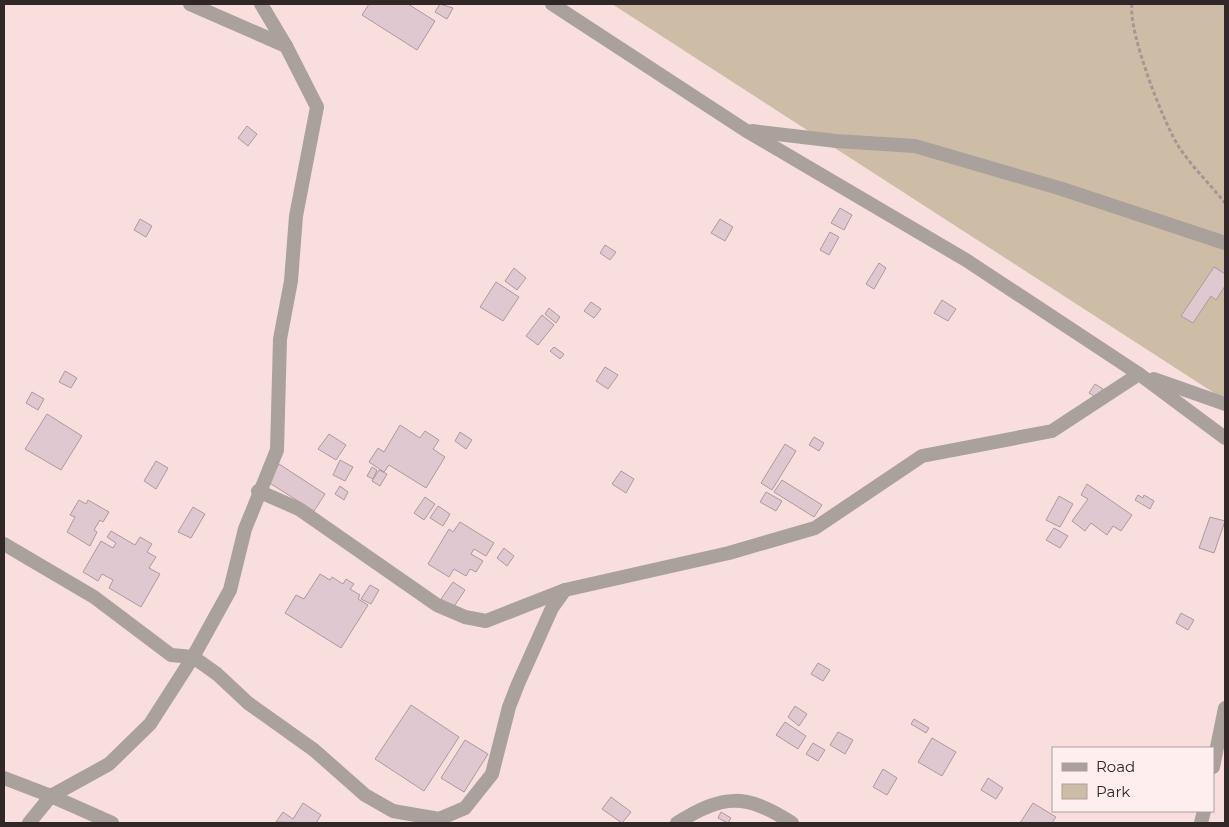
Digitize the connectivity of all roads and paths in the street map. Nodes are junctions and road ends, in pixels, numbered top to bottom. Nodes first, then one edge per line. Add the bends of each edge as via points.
1 (190, 4) edge
2 (262, 4) edge
3 (552, 4) edge
4 (1132, 4) edge
5 (286, 46) junction
6 (745, 130) junction
7 (1225, 203) edge
8 (1225, 243) edge
9 (1139, 374) junction
10 (1225, 404) edge
11 (1225, 438) edge
12 (258, 491) junction
13 (4, 544) edge
14 (565, 590) junction
15 (193, 657) junction
16 (1225, 708) edge
17 (1214, 762) edge
18 (4, 778) edge
19 (51, 796) junction
20 (443, 821) edge
21 (29, 823) edge
22 (112, 823) edge
23 (677, 823) edge
24 (792, 823) edge

1 - 5 street
2 - 5 street
3 - 6 street
4 - 7 path via 1130,12 1142,57 1155,97 1177,145
5 - 12 street via 317,107 296,216 291,281 280,339 277,450
6 - 8 street via 915,146 1062,189
6 - 9 street via 966,260
9 - 10 street
9 - 11 street
9 - 14 street via 1052,431 922,456 815,528 728,553
12 - 14 street via 299,509 437,605 465,617 486,621
12 - 15 street via 230,590
13 - 15 street via 94,597 172,655
14 - 20 street via 549,615 518,684 492,774 465,808
15 - 19 street via 143,731 109,764
15 - 20 street via 248,703 314,750 365,795 393,811
16 - 17 street
18 - 19 street
19 - 21 street
19 - 22 street
23 - 24 street via 716,802 738,800 774,812

